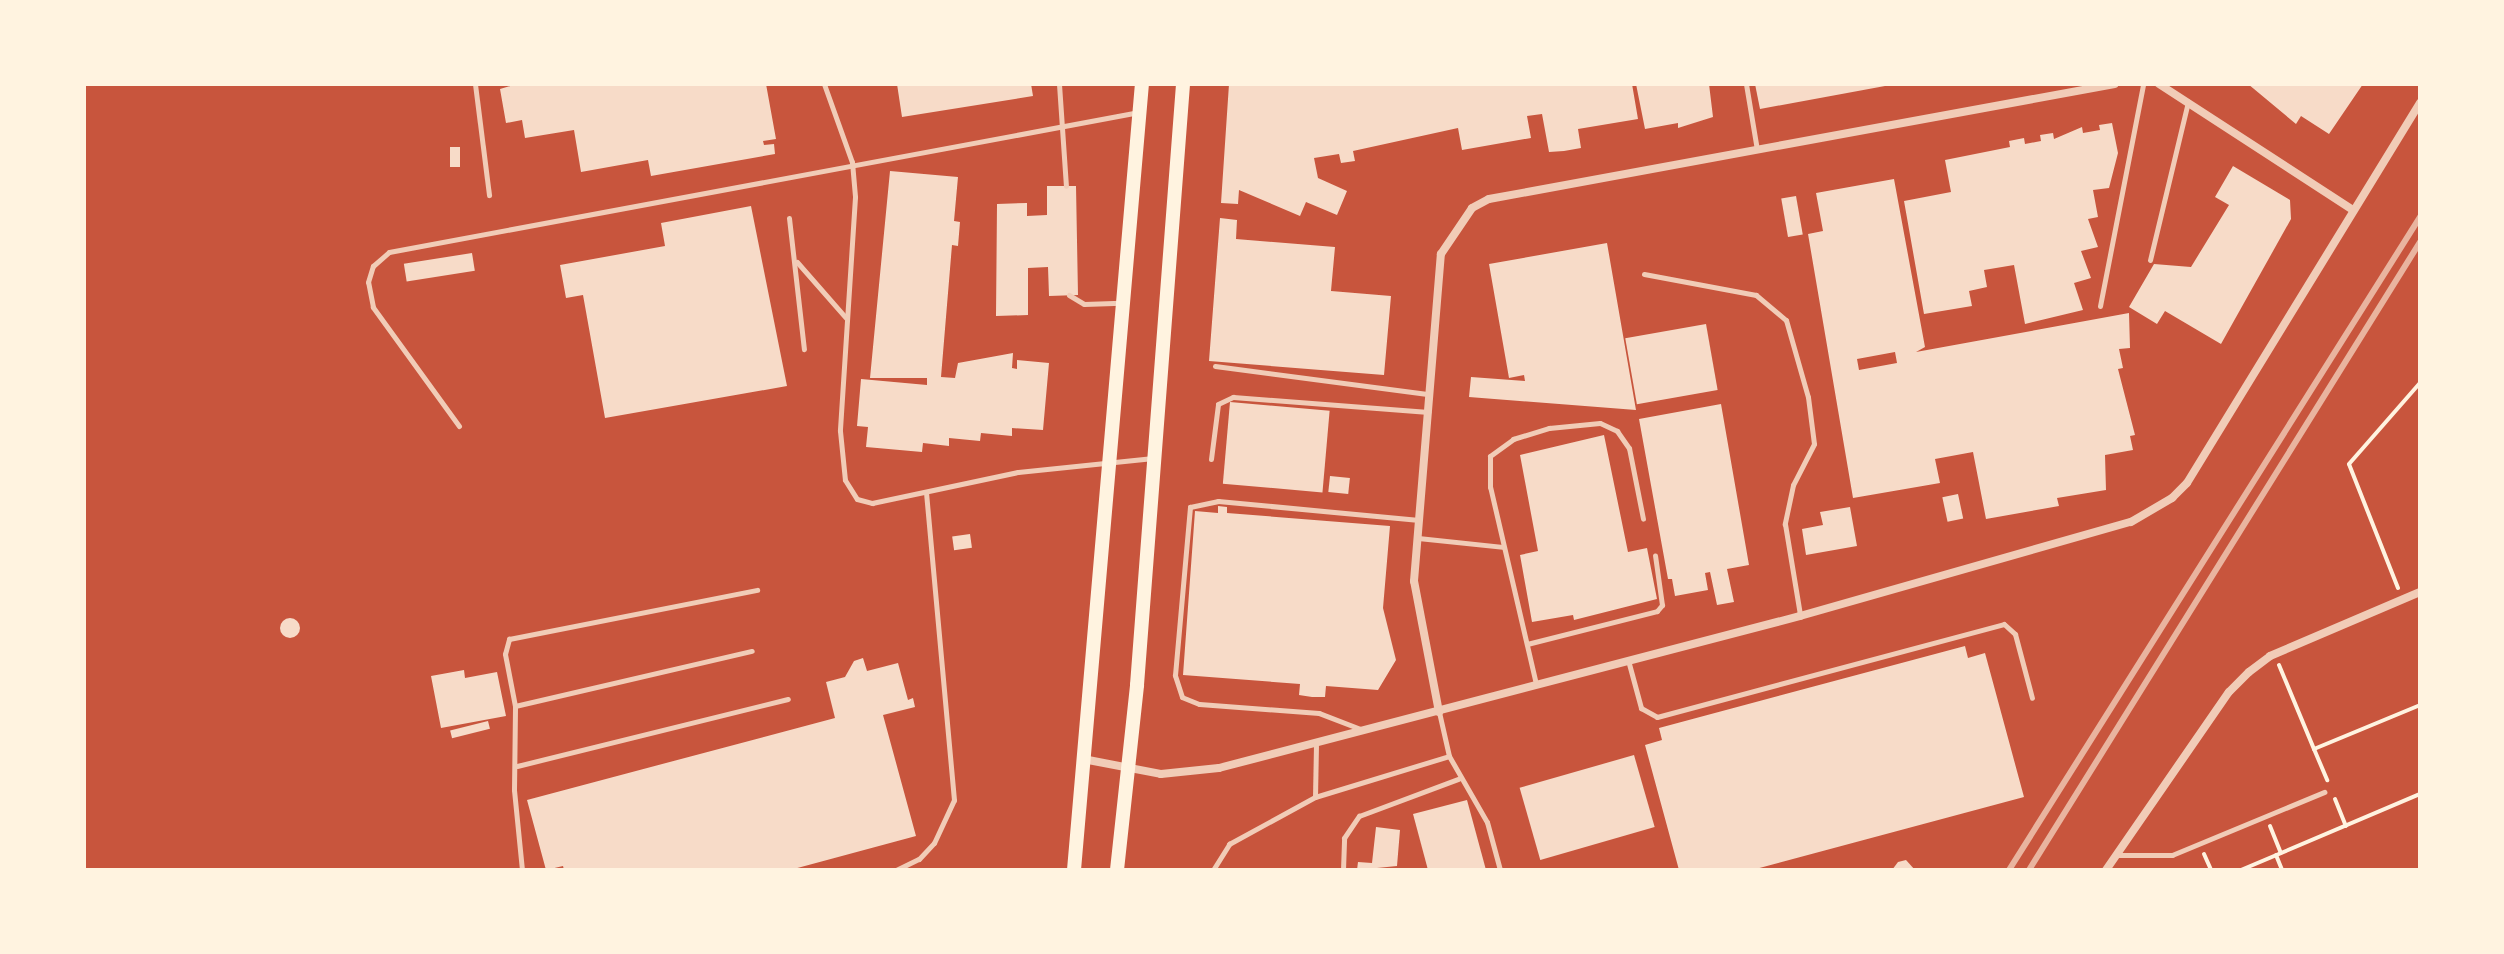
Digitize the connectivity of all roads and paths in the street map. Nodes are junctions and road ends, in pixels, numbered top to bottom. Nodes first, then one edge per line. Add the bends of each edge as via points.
1 (475, 84) edge
2 (824, 84) edge
3 (1059, 84) edge
4 (1142, 84) edge
5 (1183, 84) edge
6 (1746, 84) edge
7 (2115, 84) edge
8 (2143, 84) edge
9 (2159, 84) edge
10 (2188, 99) junction
11 (2420, 103) edge
12 (1140, 112) junction
13 (1064, 125) junction
14 (1757, 150) junction
15 (852, 162) junction
16 (1066, 186) dead end
17 (489, 195) dead end
18 (2353, 210) junction
19 (789, 218) dead end
20 (2150, 260) dead end
21 (796, 261) junction
22 (1644, 274) dead end
23 (1069, 295) dead end
24 (1126, 302) junction
25 (2100, 306) dead end
26 (847, 318) junction
27 (804, 349) dead end
28 (1215, 366) dead end
29 (2420, 383) edge
30 (1429, 394) junction
31 (1428, 412) junction
32 (459, 426) dead end
33 (1153, 458) junction
34 (1211, 459) dead end
35 (1110, 460) junction
36 (926, 492) junction
37 (1643, 519) dead end
38 (1419, 520) junction
39 (1418, 538) junction
40 (1503, 547) junction
41 (1655, 555) dead end
42 (757, 590) dead end
43 (2420, 592) edge
44 (2403, 600) junction
45 (1800, 616) junction
46 (1527, 644) junction
47 (752, 651) dead end
48 (2275, 654) junction
49 (1628, 660) junction
50 (1536, 684) junction
51 (2032, 698) dead end
52 (788, 699) dead end
53 (2420, 705) edge
54 (515, 706) junction
55 (1439, 712) junction
56 (1367, 732) junction
57 (1316, 746) junction
58 (1449, 756) junction
59 (1083, 759) junction
60 (517, 766) junction
61 (1126, 770) junction
62 (1458, 779) junction
63 (2324, 792) dead end
64 (2420, 794) edge
65 (1315, 797) junction
66 (2267, 817) junction
67 (2279, 854) junction
68 (2116, 855) junction
69 (522, 870) edge
70 (896, 870) edge
71 (1074, 870) edge
72 (1117, 870) edge
73 (1213, 870) edge
74 (1343, 870) edge
75 (1500, 870) edge
76 (2106, 870) edge
77 (2241, 870) edge
78 (2282, 870) edge

1 - 17 lane
2 - 15 lane
3 - 13 lane
4 - 12 main road
5 - 33 main road
6 - 14 lane
7 - 14 street
8 - 25 lane
9 - 10 street
10 - 18 street
10 - 20 lane
11 - 18 street
12 - 13 lane
12 - 24 main road
13 - 15 lane
13 - 16 lane
14 - 30 street via 1489,199 1472,208 1441,254
15 - 26 lane via 855,239
15 - 32 lane via 383,256 368,282 373,307
18 - 45 street via 2221,430 2172,498 2131,522
19 - 21 lane
21 - 26 lane
21 - 27 lane
22 - 45 lane via 1756,295 1786,320 1808,397 1814,444 1793,485 1785,524
23 - 24 lane via 1084,304
24 - 35 main road
26 - 36 lane via 840,431 845,480 864,503
28 - 30 lane
29 - 44 path via 2349,464
30 - 31 street
31 - 34 lane via 1233,397 1218,404
31 - 38 street
33 - 35 lane
33 - 61 main road
35 - 36 lane
35 - 59 main road
36 - 70 lane via 954,800 934,843 919,859
37 - 40 lane via 1629,448 1617,431 1600,423 1549,428 1513,439 1490,456 1490,487
38 - 39 street
38 - 56 lane via 1218,501 1196,503 1188,516 1175,675 1182,697 1199,704 1319,713
39 - 40 lane
39 - 55 street via 1416,605
40 - 46 lane
41 - 46 lane via 1662,605 1657,611
42 - 54 lane via 509,639 505,654
43 - 44 street
44 - 48 street
45 - 49 street
46 - 50 lane
47 - 54 lane
48 - 53 path via 2314,749
48 - 68 street via 2229,692
49 - 50 street
49 - 51 lane via 1641,708 1657,717 2004,624 2015,634
50 - 55 street
52 - 60 lane
54 - 60 lane
55 - 56 street
55 - 58 lane
56 - 57 street
57 - 61 street via 1191,773
57 - 65 lane
58 - 62 lane
58 - 65 lane
59 - 61 street
59 - 71 main road
60 - 69 lane via 514,790
61 - 72 main road
62 - 74 lane via 1359,816 1344,838
62 - 75 lane via 1487,822
63 - 66 lane
64 - 67 path
65 - 73 lane via 1229,844
66 - 67 path
66 - 68 lane via 2172,855
67 - 77 path
67 - 78 path
68 - 76 street

